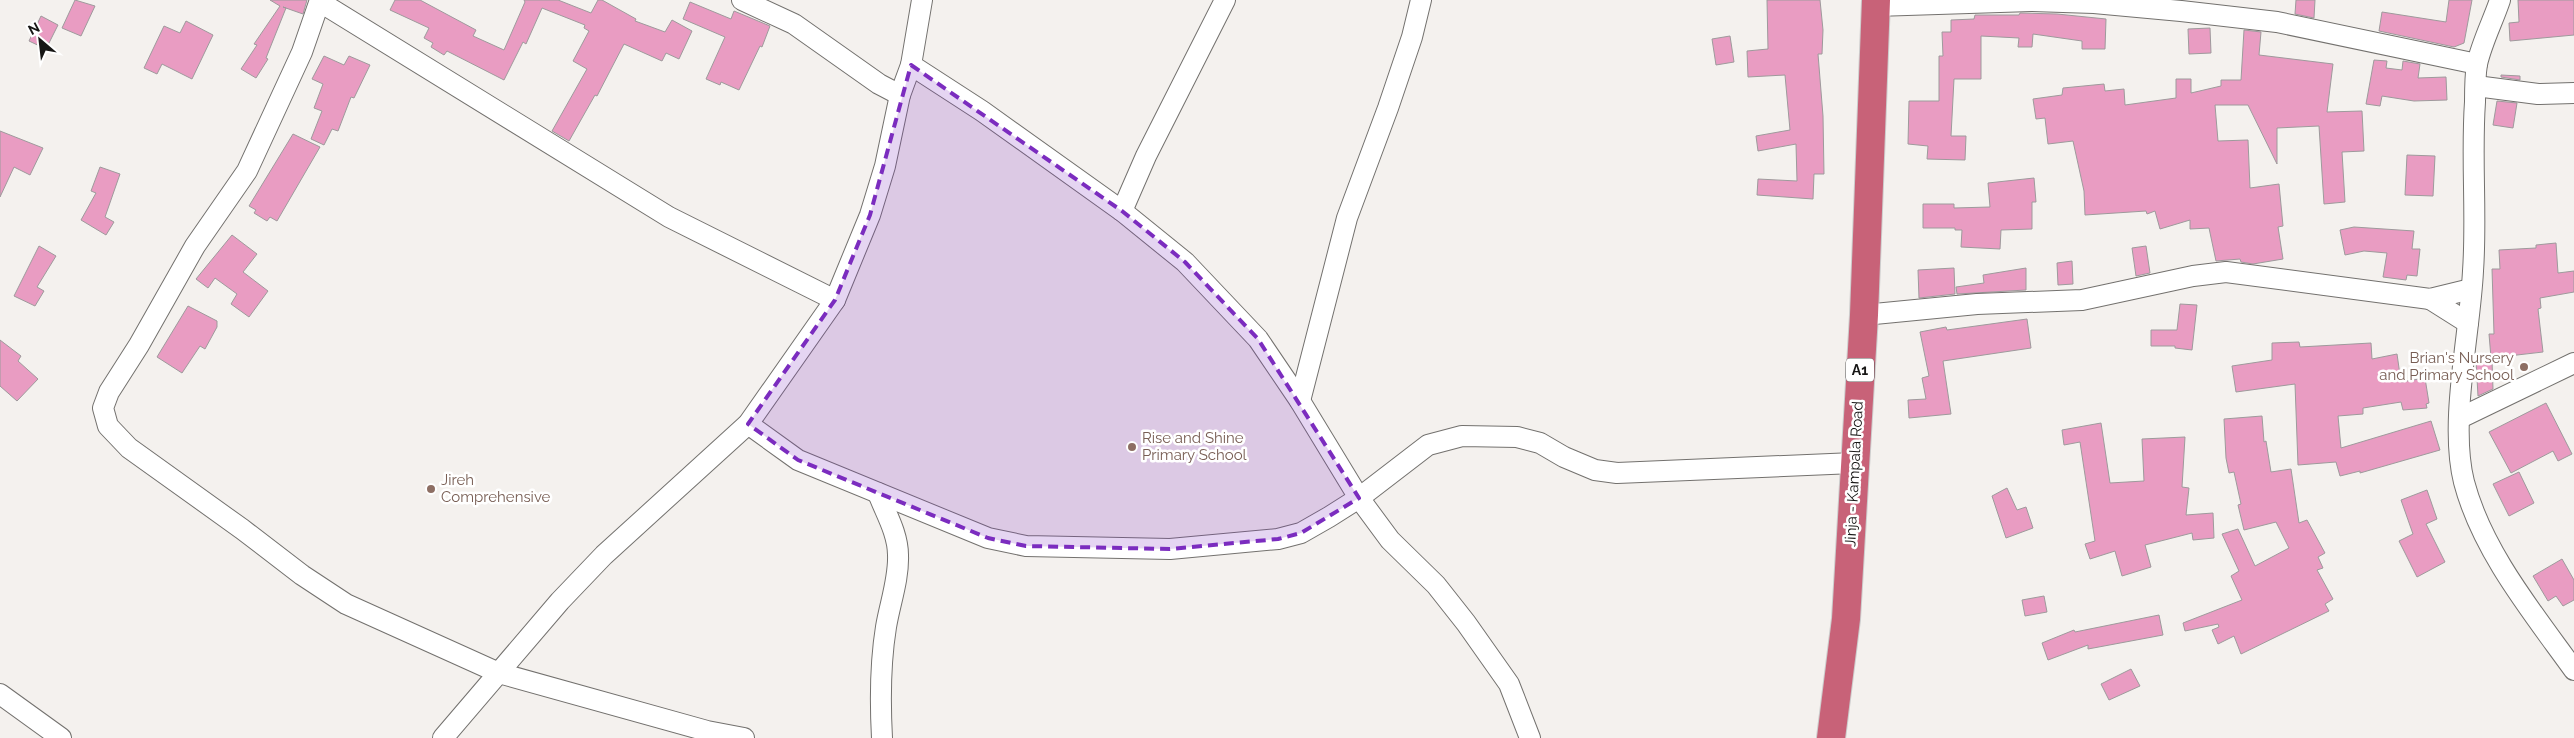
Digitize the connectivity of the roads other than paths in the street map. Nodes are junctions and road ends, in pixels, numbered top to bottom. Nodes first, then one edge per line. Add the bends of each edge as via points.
1 (742, 0) edge
2 (922, 0) edge
3 (1225, 0) edge
4 (1421, 0) edge
5 (2500, 0) edge
6 (320, 1) edge
7 (1876, 3) edge
8 (2477, 64) junction
9 (911, 65) junction
10 (2476, 86) junction
11 (2574, 93) edge
12 (900, 95) junction
13 (1122, 211) junction
14 (2471, 289) junction
15 (2430, 299) junction
16 (835, 300) junction
17 (1864, 315) junction
18 (2468, 323) junction
19 (2574, 363) edge
20 (1300, 401) junction
21 (2460, 418) junction
22 (748, 424) junction
23 (1854, 463) junction
24 (878, 493) junction
25 (1359, 498) junction
26 (2574, 670) edge
27 (499, 672) junction
28 (0, 694) edge
29 (61, 738) edge
30 (443, 738) edge
31 (744, 738) edge
32 (882, 738) edge
33 (1530, 738) edge
34 (1831, 738) edge

1 - 12 street via 794,24 879,84
2 - 9 street
3 - 13 street via 1146,156
4 - 20 street via 1394,90 1347,218
5 - 8 street
6 - 16 street via 669,217
6 - 27 street via 302,52 247,171 195,246 109,392 103,408 108,426 129,448 302,575 346,604
7 - 8 street via 2094,3 2181,11 2276,22
7 - 17 highway, Jinja - Kampala Road / A1
8 - 10 street
9 - 12 street
9 - 13 street via 982,111
10 - 11 street via 2538,94
10 - 14 street via 2472,144 2475,187
12 - 16 street via 885,166 870,215
13 - 20 street via 1185,262 1258,338
14 - 15 street
14 - 18 street
15 - 17 street via 2226,272 2082,300 1977,304
15 - 18 street
16 - 22 street
17 - 23 highway, Jinja - Kampala Road / A1
18 - 21 street
19 - 21 street
20 - 25 street
21 - 26 street via 2460,459 2464,483 2476,514 2510,582
22 - 24 street via 798,460
22 - 27 street via 604,555
23 - 25 street via 1618,473 1594,470 1525,439 1462,436 1428,445
23 - 34 highway, Jinja - Kampala Road / A1 via 1846,619
24 - 25 street via 988,538 1026,546 1170,549 1249,543 1301,533
24 - 32 street via 895,536 898,554 879,694
25 - 33 street via 1390,540 1436,585 1466,623 1509,684
27 - 30 street
27 - 31 street via 707,731
28 - 29 street

